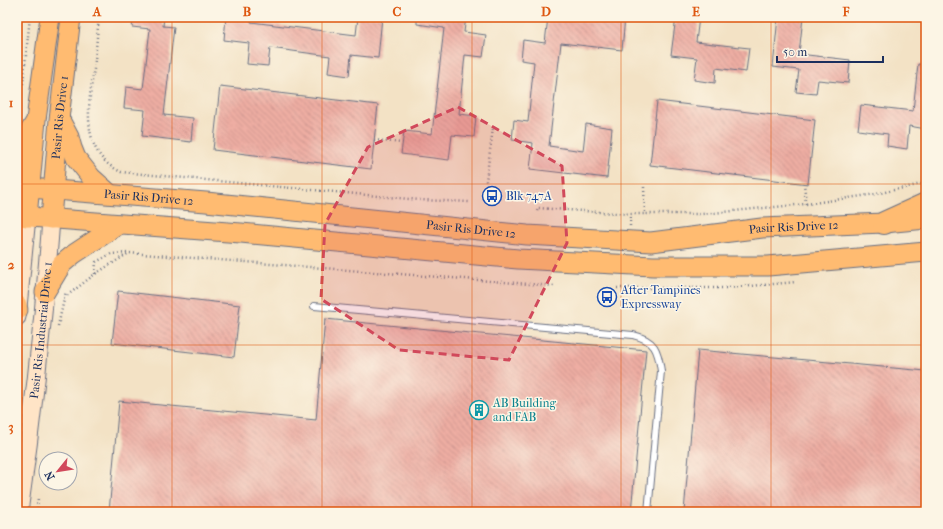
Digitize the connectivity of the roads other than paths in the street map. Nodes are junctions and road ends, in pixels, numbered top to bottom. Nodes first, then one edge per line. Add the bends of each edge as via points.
1 (50, 17) edge
2 (71, 17) edge
3 (59, 119) junction
4 (36, 120) junction
5 (17, 149) edge
6 (23, 188) edge
7 (53, 189) junction
8 (110, 194) junction
9 (926, 204) edge
10 (22, 216) edge
11 (51, 219) junction
12 (926, 219) edge
13 (884, 223) junction
14 (118, 225) junction
15 (926, 252) edge
16 (45, 292) junction
17 (314, 306) dead end
18 (17, 310) edge
19 (18, 512) edge
20 (648, 512) edge

1 - 4 main road, Pasir Ris Drive 1
2 - 3 main road, Pasir Ris Drive 1
3 - 7 main road, Pasir Ris Drive 1
3 - 8 main road via 78,161
4 - 5 main road
4 - 6 main road, Pasir Ris Drive 1
6 - 7 main road, Pasir Ris Drive 12
6 - 10 main road, Pasir Ris Drive 1
7 - 8 main road, Pasir Ris Drive 12
7 - 11 main road, Pasir Ris Drive 1
8 - 13 main road, Pasir Ris Drive 12 via 527,236 651,242 762,228
9 - 13 highway
10 - 11 main road, Pasir Ris Drive 12
10 - 18 main road, Pasir Ris Industrial Drive 1
11 - 14 main road, Pasir Ris Drive 12
11 - 16 main road, Pasir Ris Industrial Drive 1
12 - 13 main road, Pasir Ris Drive 12
14 - 15 main road, Pasir Ris Drive 12 via 241,233 518,259 653,266 768,266
14 - 16 main road via 62,264
16 - 19 main road, Pasir Ris Industrial Drive 1
17 - 20 lane via 645,337 659,356 661,370

